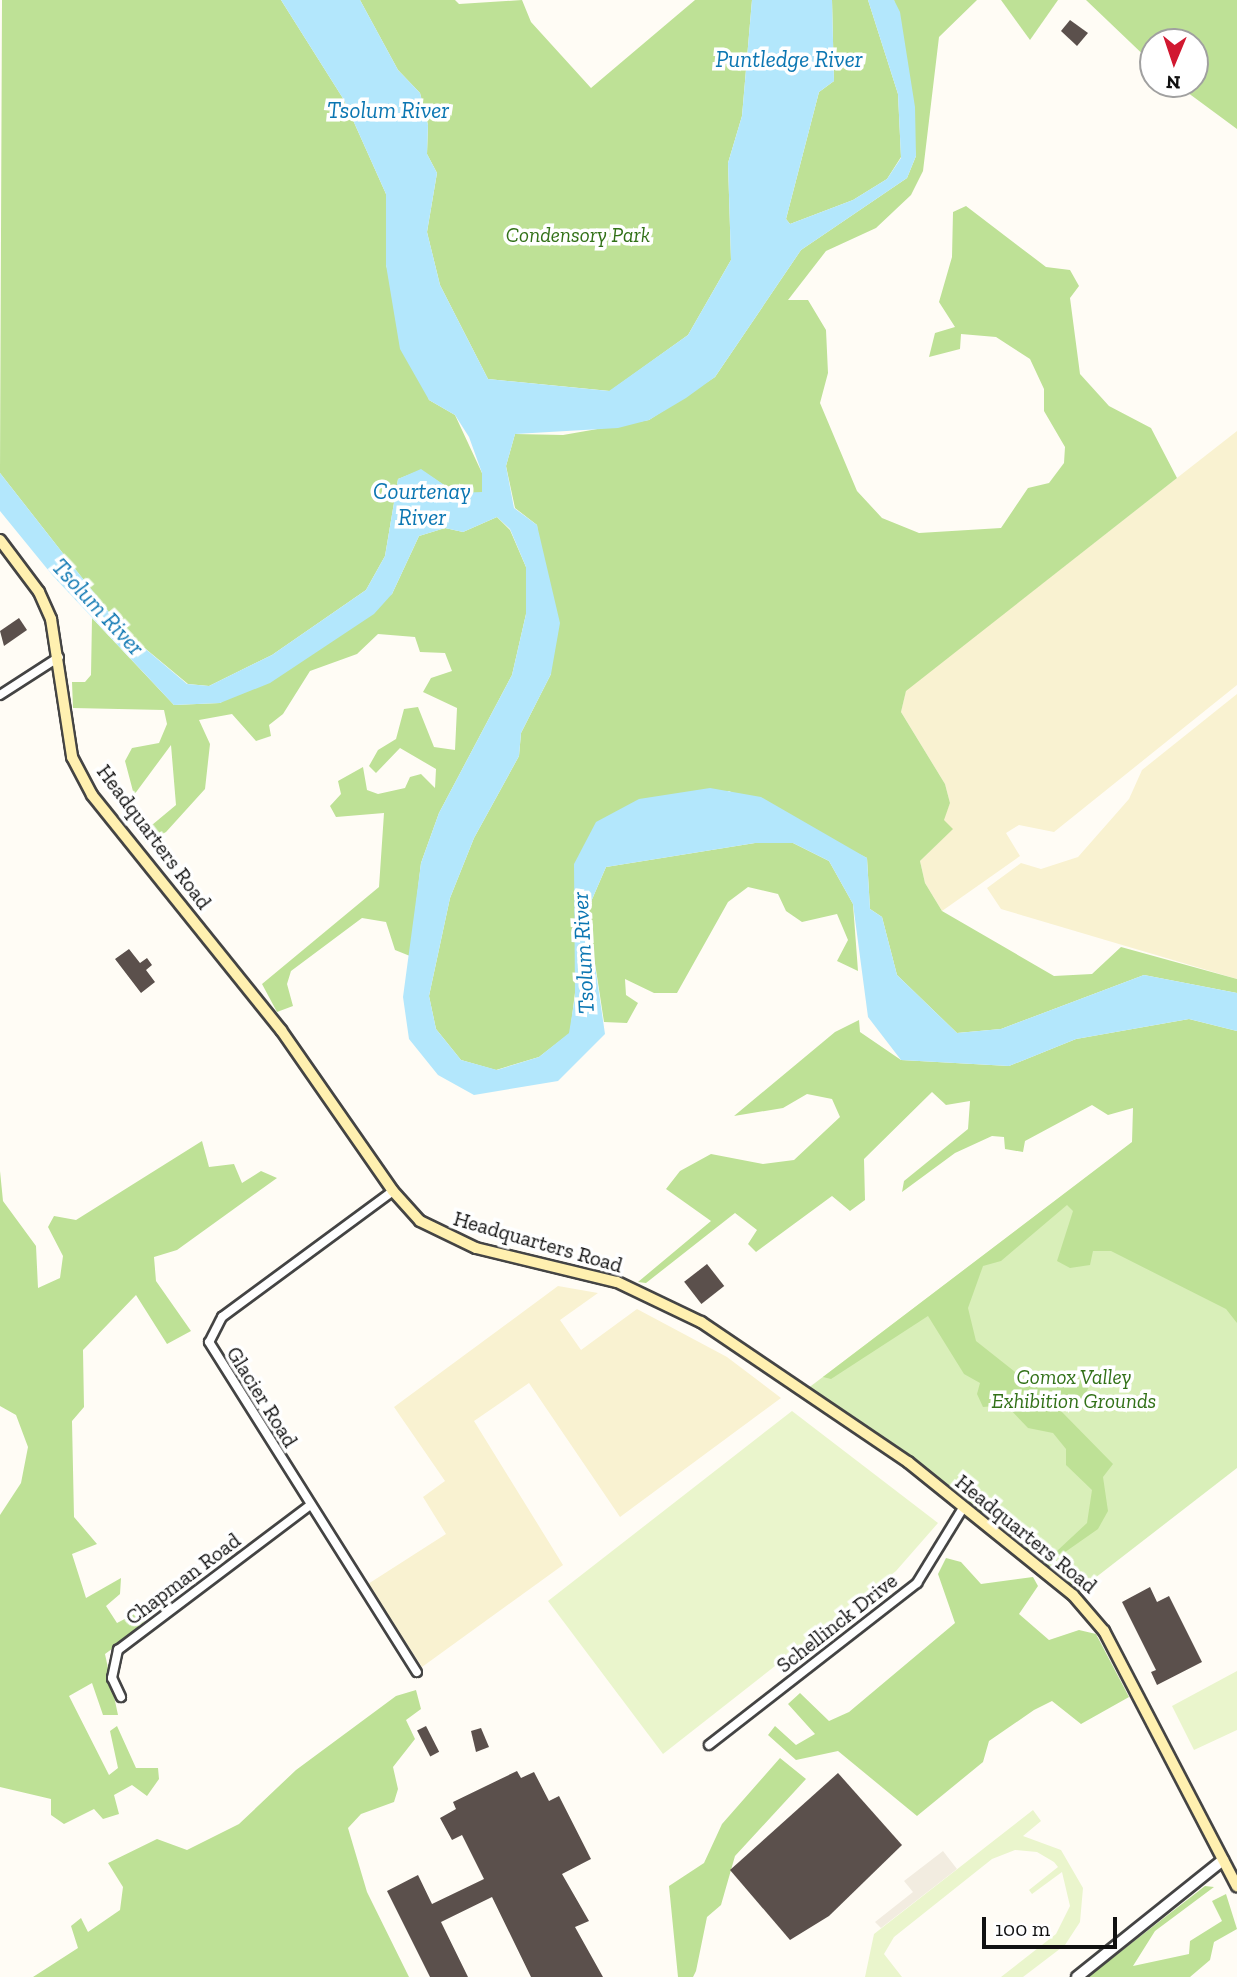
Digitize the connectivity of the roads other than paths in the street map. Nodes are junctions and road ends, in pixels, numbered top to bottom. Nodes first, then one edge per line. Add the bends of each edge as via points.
1 (0, 540) edge
2 (59, 657) junction
3 (0, 695) edge
4 (393, 1191) junction
5 (309, 1506) junction
6 (963, 1508) junction
7 (417, 1672) dead end
8 (121, 1697) dead end
9 (709, 1745) dead end
10 (1223, 1860) junction
11 (1237, 1887) edge
12 (1077, 1977) edge

1 - 2 main road, Headquarters Road via 39,592
2 - 3 street
2 - 4 main road, Headquarters Road via 72,757 92,795 281,1030
4 - 5 street, Glacier Road via 222,1317 209,1342
4 - 6 main road, Headquarters Road via 444,1237 617,1282 701,1322 807,1389
5 - 7 street, Glacier Road
5 - 8 street, Chapman Road via 118,1650 112,1678
6 - 9 street, Schellinck Drive via 918,1583
6 - 10 main road, Headquarters Road via 1088,1610
10 - 11 main road, Headquarters Road
10 - 12 street

